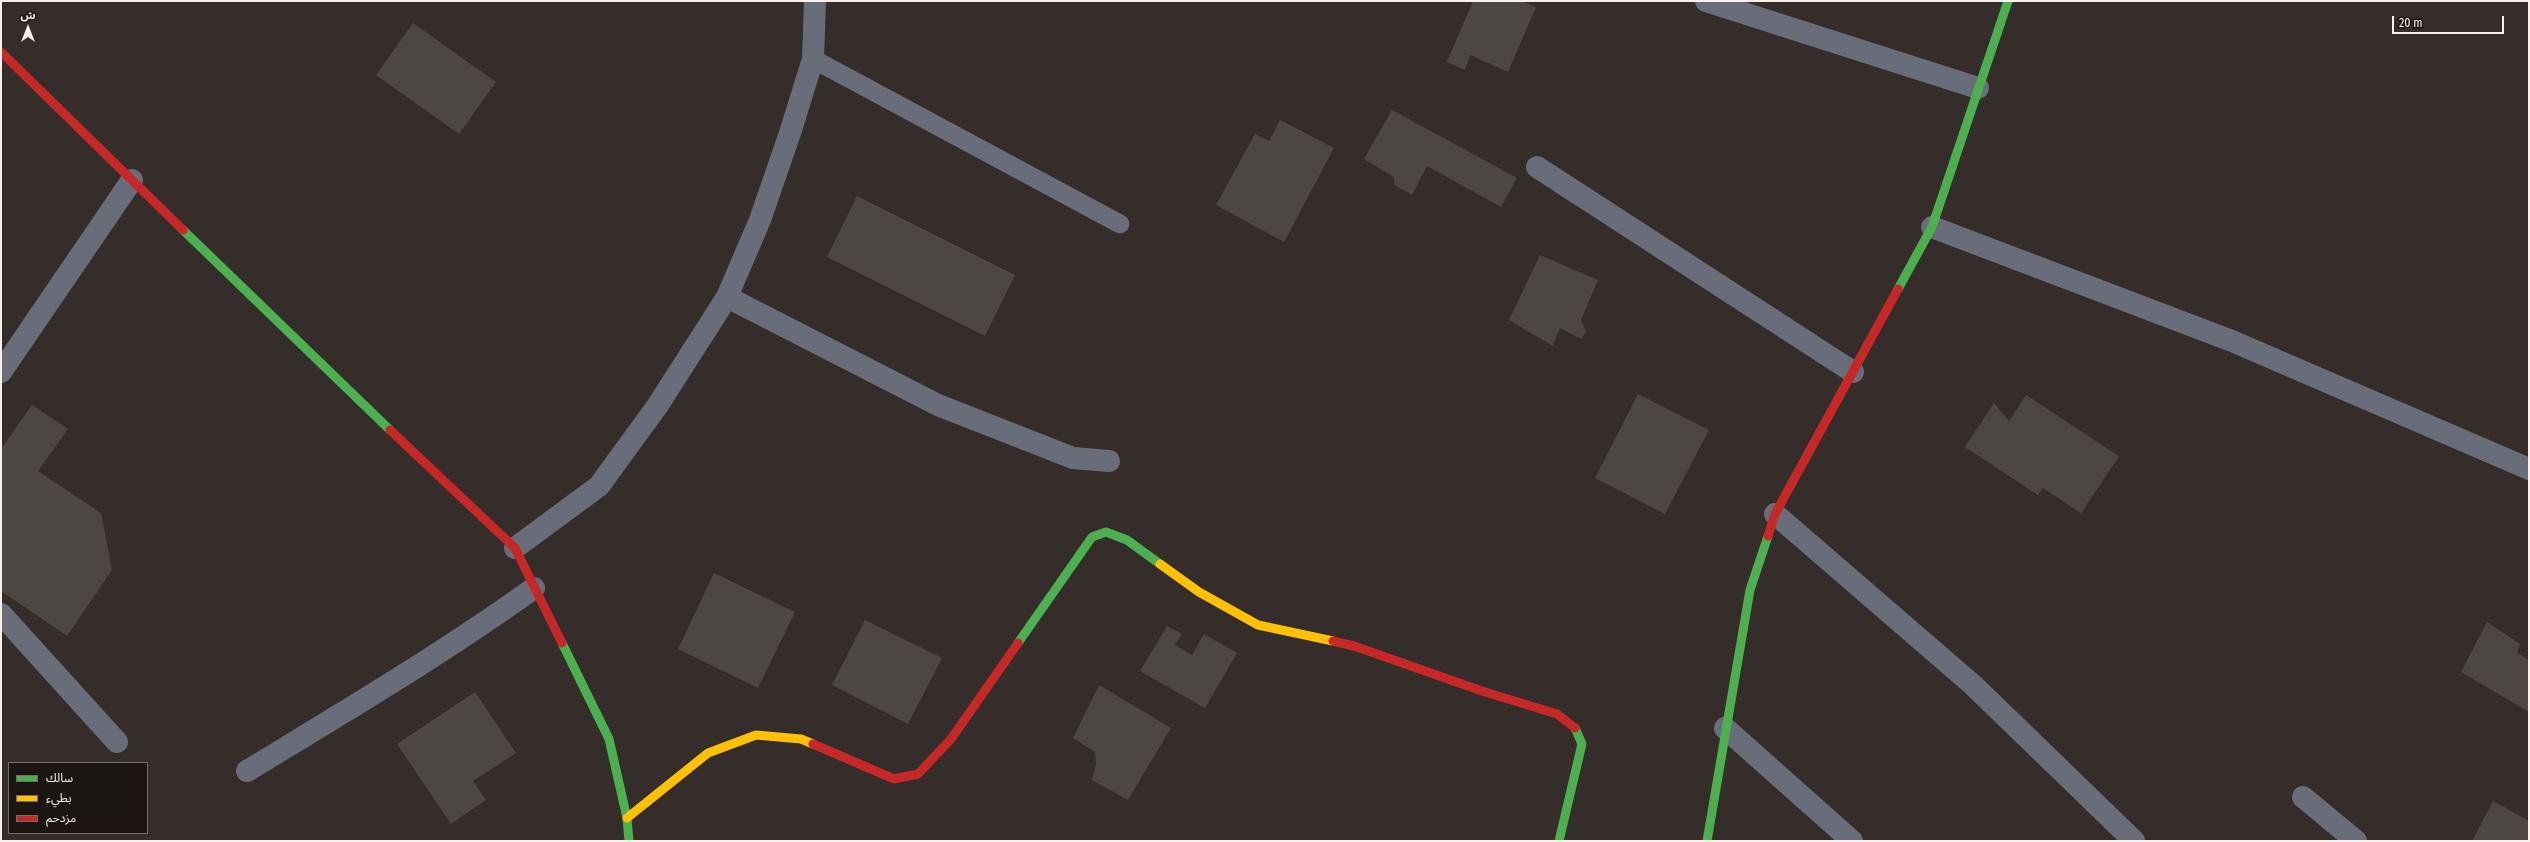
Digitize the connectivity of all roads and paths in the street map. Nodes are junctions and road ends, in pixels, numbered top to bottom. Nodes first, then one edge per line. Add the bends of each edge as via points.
1 (816, 1) edge
2 (1706, 1) edge
3 (2008, 1) edge
4 (1, 52) edge
5 (813, 59) junction
6 (1978, 88) junction
7 (1537, 167) dead end
8 (132, 180) junction
9 (1120, 224) dead end
10 (1932, 227) junction
11 (726, 297) junction
12 (1, 372) edge
13 (1853, 372) junction
14 (1109, 461) dead end
15 (2529, 469) edge
16 (1775, 514) junction
17 (515, 548) junction
18 (534, 588) junction
19 (1, 614) edge
20 (1726, 728) junction
21 (117, 742) dead end
22 (247, 770) dead end
23 (2303, 797) dead end
24 (627, 818) junction
25 (629, 841) edge
26 (1559, 841) edge
27 (1707, 841) edge
28 (1852, 841) edge
29 (2134, 841) edge
30 (2356, 841) edge

1 - 5 street
2 - 6 street
3 - 6 street
4 - 8 street
5 - 9 lane
5 - 11 street via 760,220
6 - 10 street
7 - 13 street
8 - 12 street
8 - 17 street via 297,342
10 - 13 street
10 - 15 street via 2232,341
11 - 14 street via 938,405 1073,458
11 - 17 street via 658,405 599,486
13 - 16 street
16 - 20 street via 1750,590
16 - 29 street via 1973,685
17 - 18 street
18 - 22 street via 368,698
18 - 24 street via 609,739
19 - 21 street
20 - 27 street
20 - 28 street
23 - 30 street
24 - 25 street
24 - 26 street via 708,753 756,735 801,739 894,779 918,774 951,739 1092,536 1106,532 1127,540 1198,592 1258,625 1354,646 1482,692 1557,714 1568,721 1573,725 1582,744

